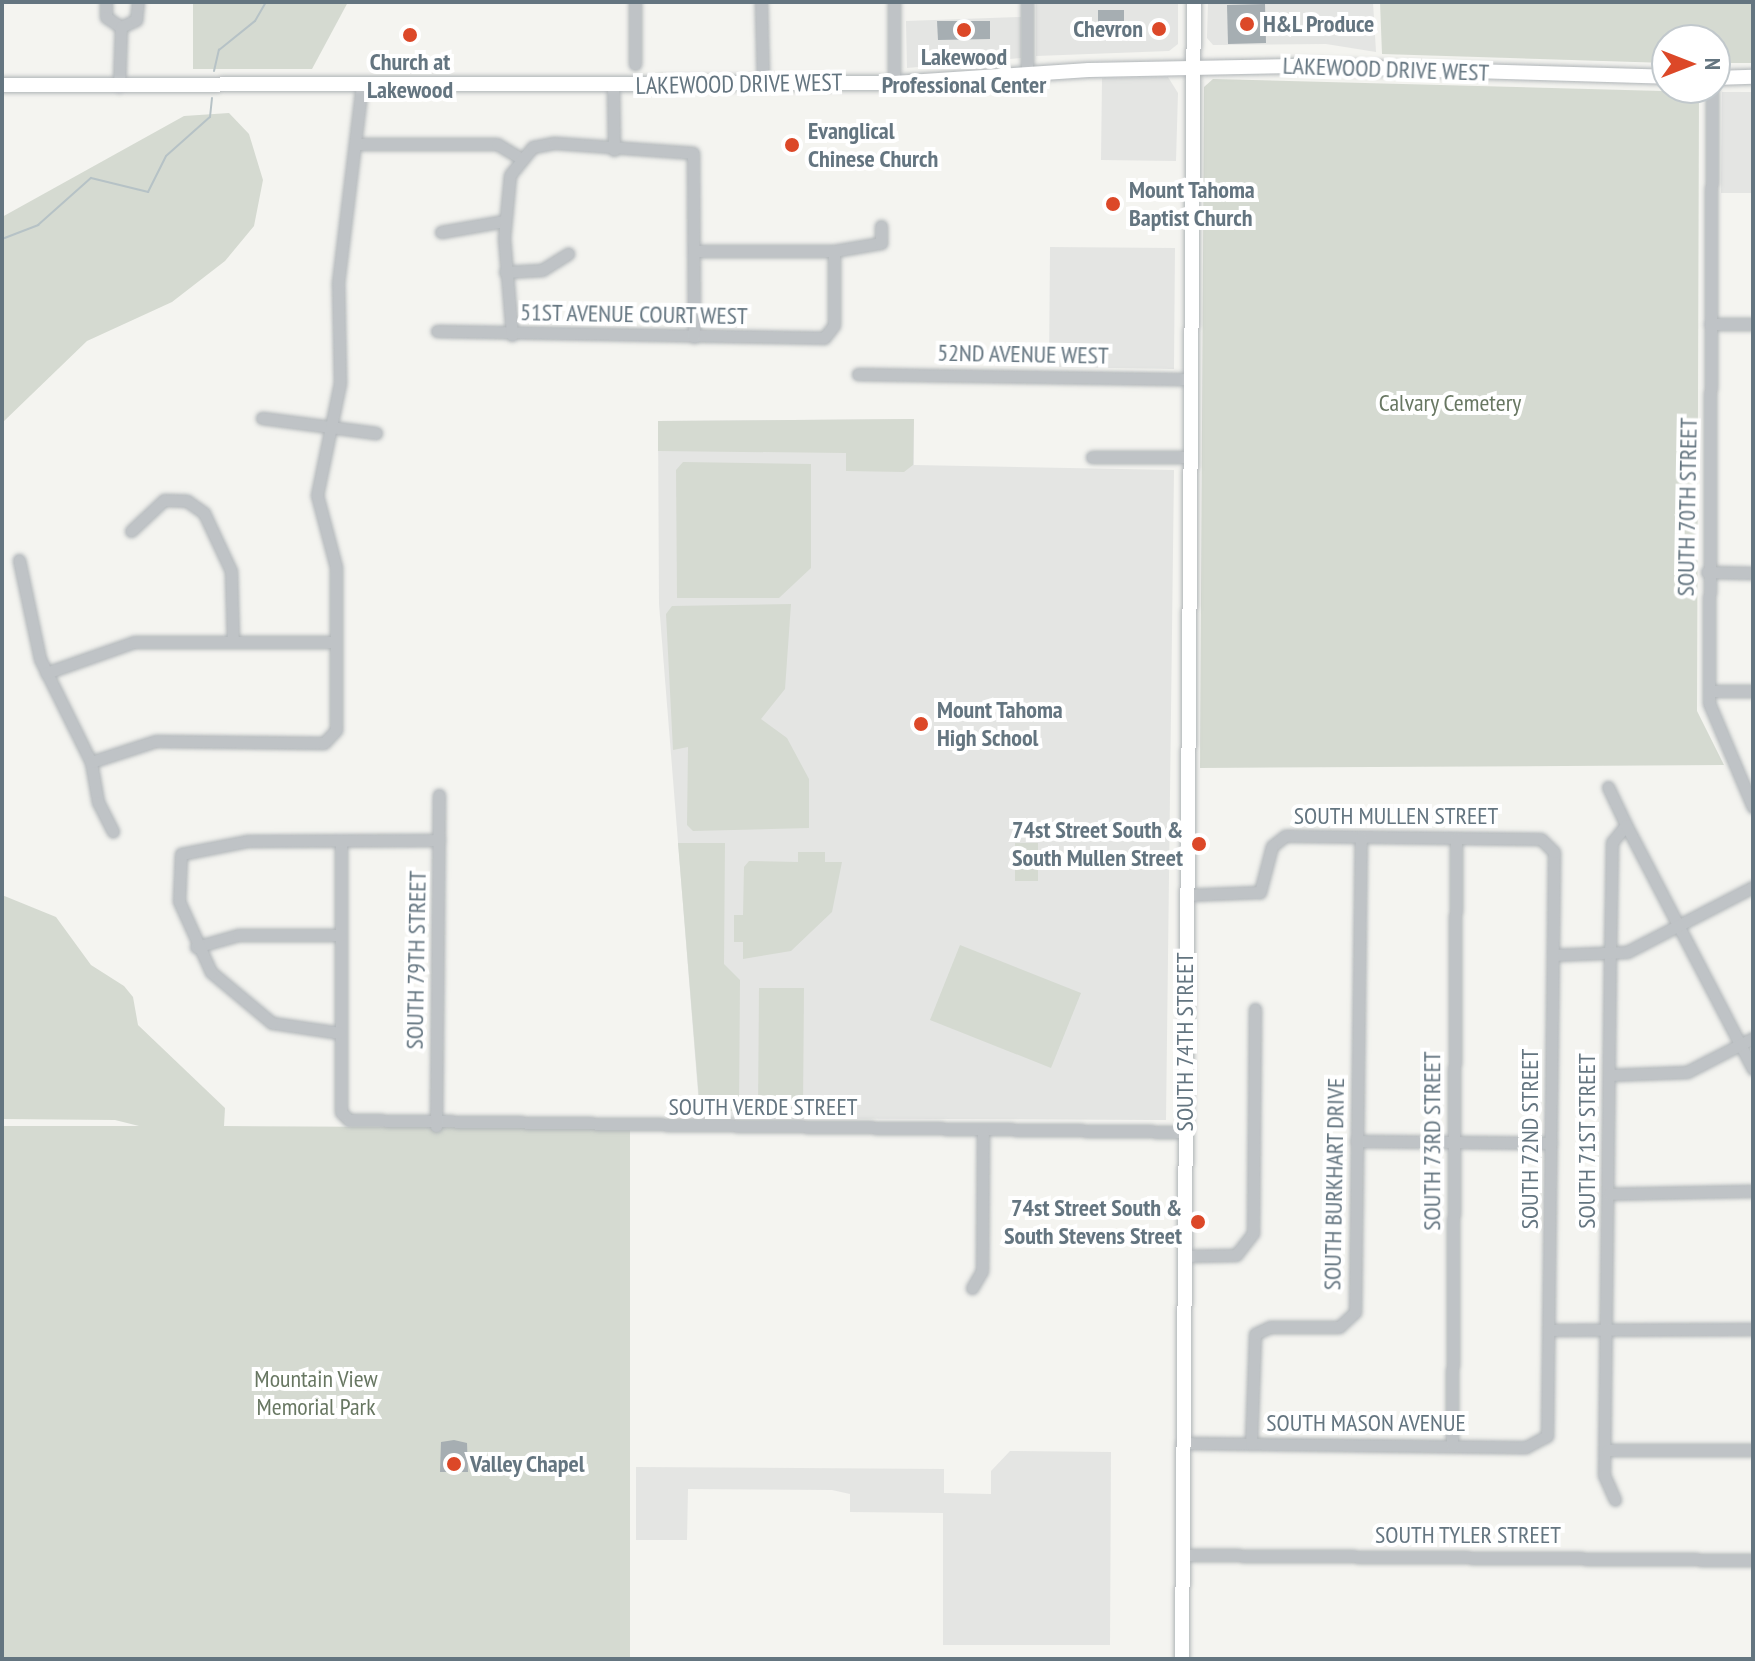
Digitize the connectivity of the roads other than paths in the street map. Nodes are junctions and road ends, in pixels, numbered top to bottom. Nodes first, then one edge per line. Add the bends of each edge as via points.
1 (106, 2) edge
2 (635, 2) edge
3 (761, 2) edge
4 (894, 2) edge
5 (1027, 2) edge
6 (1194, 2) edge
7 (139, 3) edge
8 (121, 27) junction
9 (635, 64) dead end
10 (1192, 67) junction
11 (1027, 74) junction
12 (1651, 77) edge
13 (1753, 77) edge
14 (1731, 78) edge
15 (894, 83) junction
16 (763, 84) junction
17 (2, 85) edge
18 (613, 85) junction
19 (362, 86) junction
20 (119, 87) junction
21 (1712, 104) edge
22 (355, 144) junction
23 (614, 150) junction
24 (520, 158) junction
25 (504, 221) junction
26 (881, 226) dead end
27 (441, 232) dead end
28 (695, 251) junction
29 (834, 251) junction
30 (568, 254) dead end
31 (505, 272) junction
32 (1710, 324) junction
33 (1753, 324) edge
34 (437, 331) dead end
35 (512, 335) junction
36 (694, 337) junction
37 (858, 374) dead end
38 (1187, 379) junction
39 (262, 418) dead end
40 (332, 430) junction
41 (376, 433) dead end
42 (1092, 457) dead end
43 (1187, 457) junction
44 (131, 531) dead end
45 (19, 560) dead end
46 (1707, 572) junction
47 (1753, 573) edge
48 (233, 641) junction
49 (336, 642) junction
50 (46, 673) junction
51 (1709, 691) junction
52 (1753, 691) edge
53 (91, 762) junction
54 (1608, 787) dead end
55 (439, 795) dead end
56 (1753, 807) edge
57 (1626, 825) junction
58 (113, 831) dead end
59 (1361, 837) junction
60 (1456, 838) junction
61 (439, 840) junction
62 (341, 841) junction
63 (1550, 843) joint
64 (1753, 887) edge
65 (1186, 895) junction
66 (1678, 927) junction
67 (340, 935) junction
68 (196, 947) junction
69 (1610, 954) junction
70 (1553, 955) junction
71 (1255, 1009) dead end
72 (340, 1033) junction
73 (1753, 1038) edge
74 (1740, 1045) junction
75 (1753, 1069) edge
76 (1610, 1075) junction
77 (436, 1126) junction
78 (983, 1130) junction
79 (1185, 1132) junction
80 (1356, 1141) junction
81 (1455, 1142) junction
82 (1551, 1143) junction
83 (1753, 1191) edge
84 (1609, 1194) junction
85 (1184, 1256) junction
86 (972, 1288) dead end
87 (1607, 1329) junction
88 (1753, 1329) edge
89 (1552, 1330) junction
90 (1547, 1436) joint
91 (1181, 1443) junction
92 (1251, 1444) junction
93 (1452, 1445) junction
94 (1607, 1450) junction
95 (1753, 1450) edge
96 (1615, 1500) dead end
97 (1182, 1555) junction
98 (1753, 1560) edge
99 (1182, 1659) edge

1 - 8 street via 106,17
2 - 9 street
3 - 16 street
4 - 15 street
5 - 11 street
6 - 10 main road, SOUTH 74TH STREET
7 - 8 street via 136,20
8 - 20 street
10 - 11 main road, LAKEWOOD DRIVE WEST
10 - 12 main road, LAKEWOOD DRIVE WEST
10 - 38 main road, SOUTH 74TH STREET
11 - 15 main road, LAKEWOOD DRIVE WEST
13 - 14 main road
15 - 16 main road, LAKEWOOD DRIVE WEST
16 - 18 main road, LAKEWOOD DRIVE WEST
17 - 20 main road, LAKEWOOD DRIVE WEST
18 - 19 main road, LAKEWOOD DRIVE WEST
18 - 23 street
19 - 20 main road, LAKEWOOD DRIVE WEST
19 - 22 street
21 - 32 street, SOUTH 70TH STREET
22 - 24 street via 497,144
22 - 40 street via 338,283 340,383
23 - 24 street via 546,144
23 - 28 street via 692,151
24 - 25 street via 510,175
25 - 27 street
25 - 31 street
26 - 29 street via 881,243
28 - 29 street
28 - 36 street
29 - 36 street, 51ST AVENUE COURT WEST via 830,336
30 - 31 street via 542,270
31 - 35 street
32 - 33 street
32 - 46 street, SOUTH 70TH STREET
34 - 35 street, 51ST AVENUE COURT WEST
35 - 36 street, 51ST AVENUE COURT WEST
37 - 38 street, 52ND AVENUE WEST
38 - 43 main road, SOUTH 74TH STREET
39 - 40 street
40 - 41 street
40 - 49 street via 317,495 336,567
42 - 43 street
43 - 65 main road, SOUTH 74TH STREET
44 - 48 street via 164,500 187,501 204,513 231,571
45 - 50 street
46 - 47 street
46 - 51 street, SOUTH 70TH STREET
48 - 49 street
48 - 50 street via 134,642
49 - 53 street via 337,726 331,738 156,741
50 - 53 street
51 - 52 street
51 - 56 street, SOUTH 70TH STREET via 1711,719
53 - 58 street via 98,802
54 - 57 street
55 - 61 street, SOUTH 79TH STREET
57 - 66 street
57 - 69 street, SOUTH 71ST STREET via 1612,842
59 - 60 street, SOUTH MULLEN STREET
59 - 65 street, SOUTH MULLEN STREET via 1285,836 1272,846 1260,892
59 - 80 street, SOUTH BURKHART DRIVE
60 - 63 street, SOUTH MULLEN STREET
60 - 81 street, SOUTH 73RD STREET
61 - 62 street
61 - 77 street, SOUTH 79TH STREET
62 - 67 street
62 - 68 street via 239,841 184,851 179,901
63 - 70 street, SOUTH 72ND STREET
64 - 66 street
65 - 79 main road, SOUTH 74TH STREET
66 - 69 street
66 - 74 street
67 - 68 street via 238,935
67 - 72 street
68 - 72 street via 211,972 258,1014 299,1031
69 - 70 street
69 - 76 street, SOUTH 71ST STREET
70 - 82 street, SOUTH 72ND STREET
71 - 85 street via 1253,1225 1246,1250 1228,1257
72 - 77 street, SOUTH VERDE STREET via 342,1118
73 - 74 street
74 - 75 street
74 - 76 street via 1687,1072
76 - 84 street, SOUTH 71ST STREET
77 - 78 street, SOUTH VERDE STREET
78 - 79 street, SOUTH VERDE STREET
78 - 86 street via 982,1271
79 - 85 main road, SOUTH 74TH STREET
80 - 81 street
80 - 92 street, SOUTH BURKHART DRIVE via 1355,1312 1339,1327 1270,1327 1255,1334
81 - 82 street
81 - 93 street, SOUTH 73RD STREET
82 - 89 street, SOUTH 72ND STREET
83 - 84 street
84 - 87 street, SOUTH 71ST STREET
85 - 91 main road, SOUTH 74TH STREET
87 - 88 street
87 - 89 street
87 - 94 street, SOUTH 71ST STREET
89 - 90 street, SOUTH 72ND STREET
90 - 93 street, SOUTH MASON AVENUE via 1526,1447
91 - 92 street, SOUTH MASON AVENUE
91 - 97 main road, SOUTH 74TH STREET
92 - 93 street, SOUTH MASON AVENUE
94 - 95 street
94 - 96 street, SOUTH 71ST STREET via 1604,1484
97 - 98 street, SOUTH TYLER STREET
97 - 99 main road, SOUTH 74TH STREET

